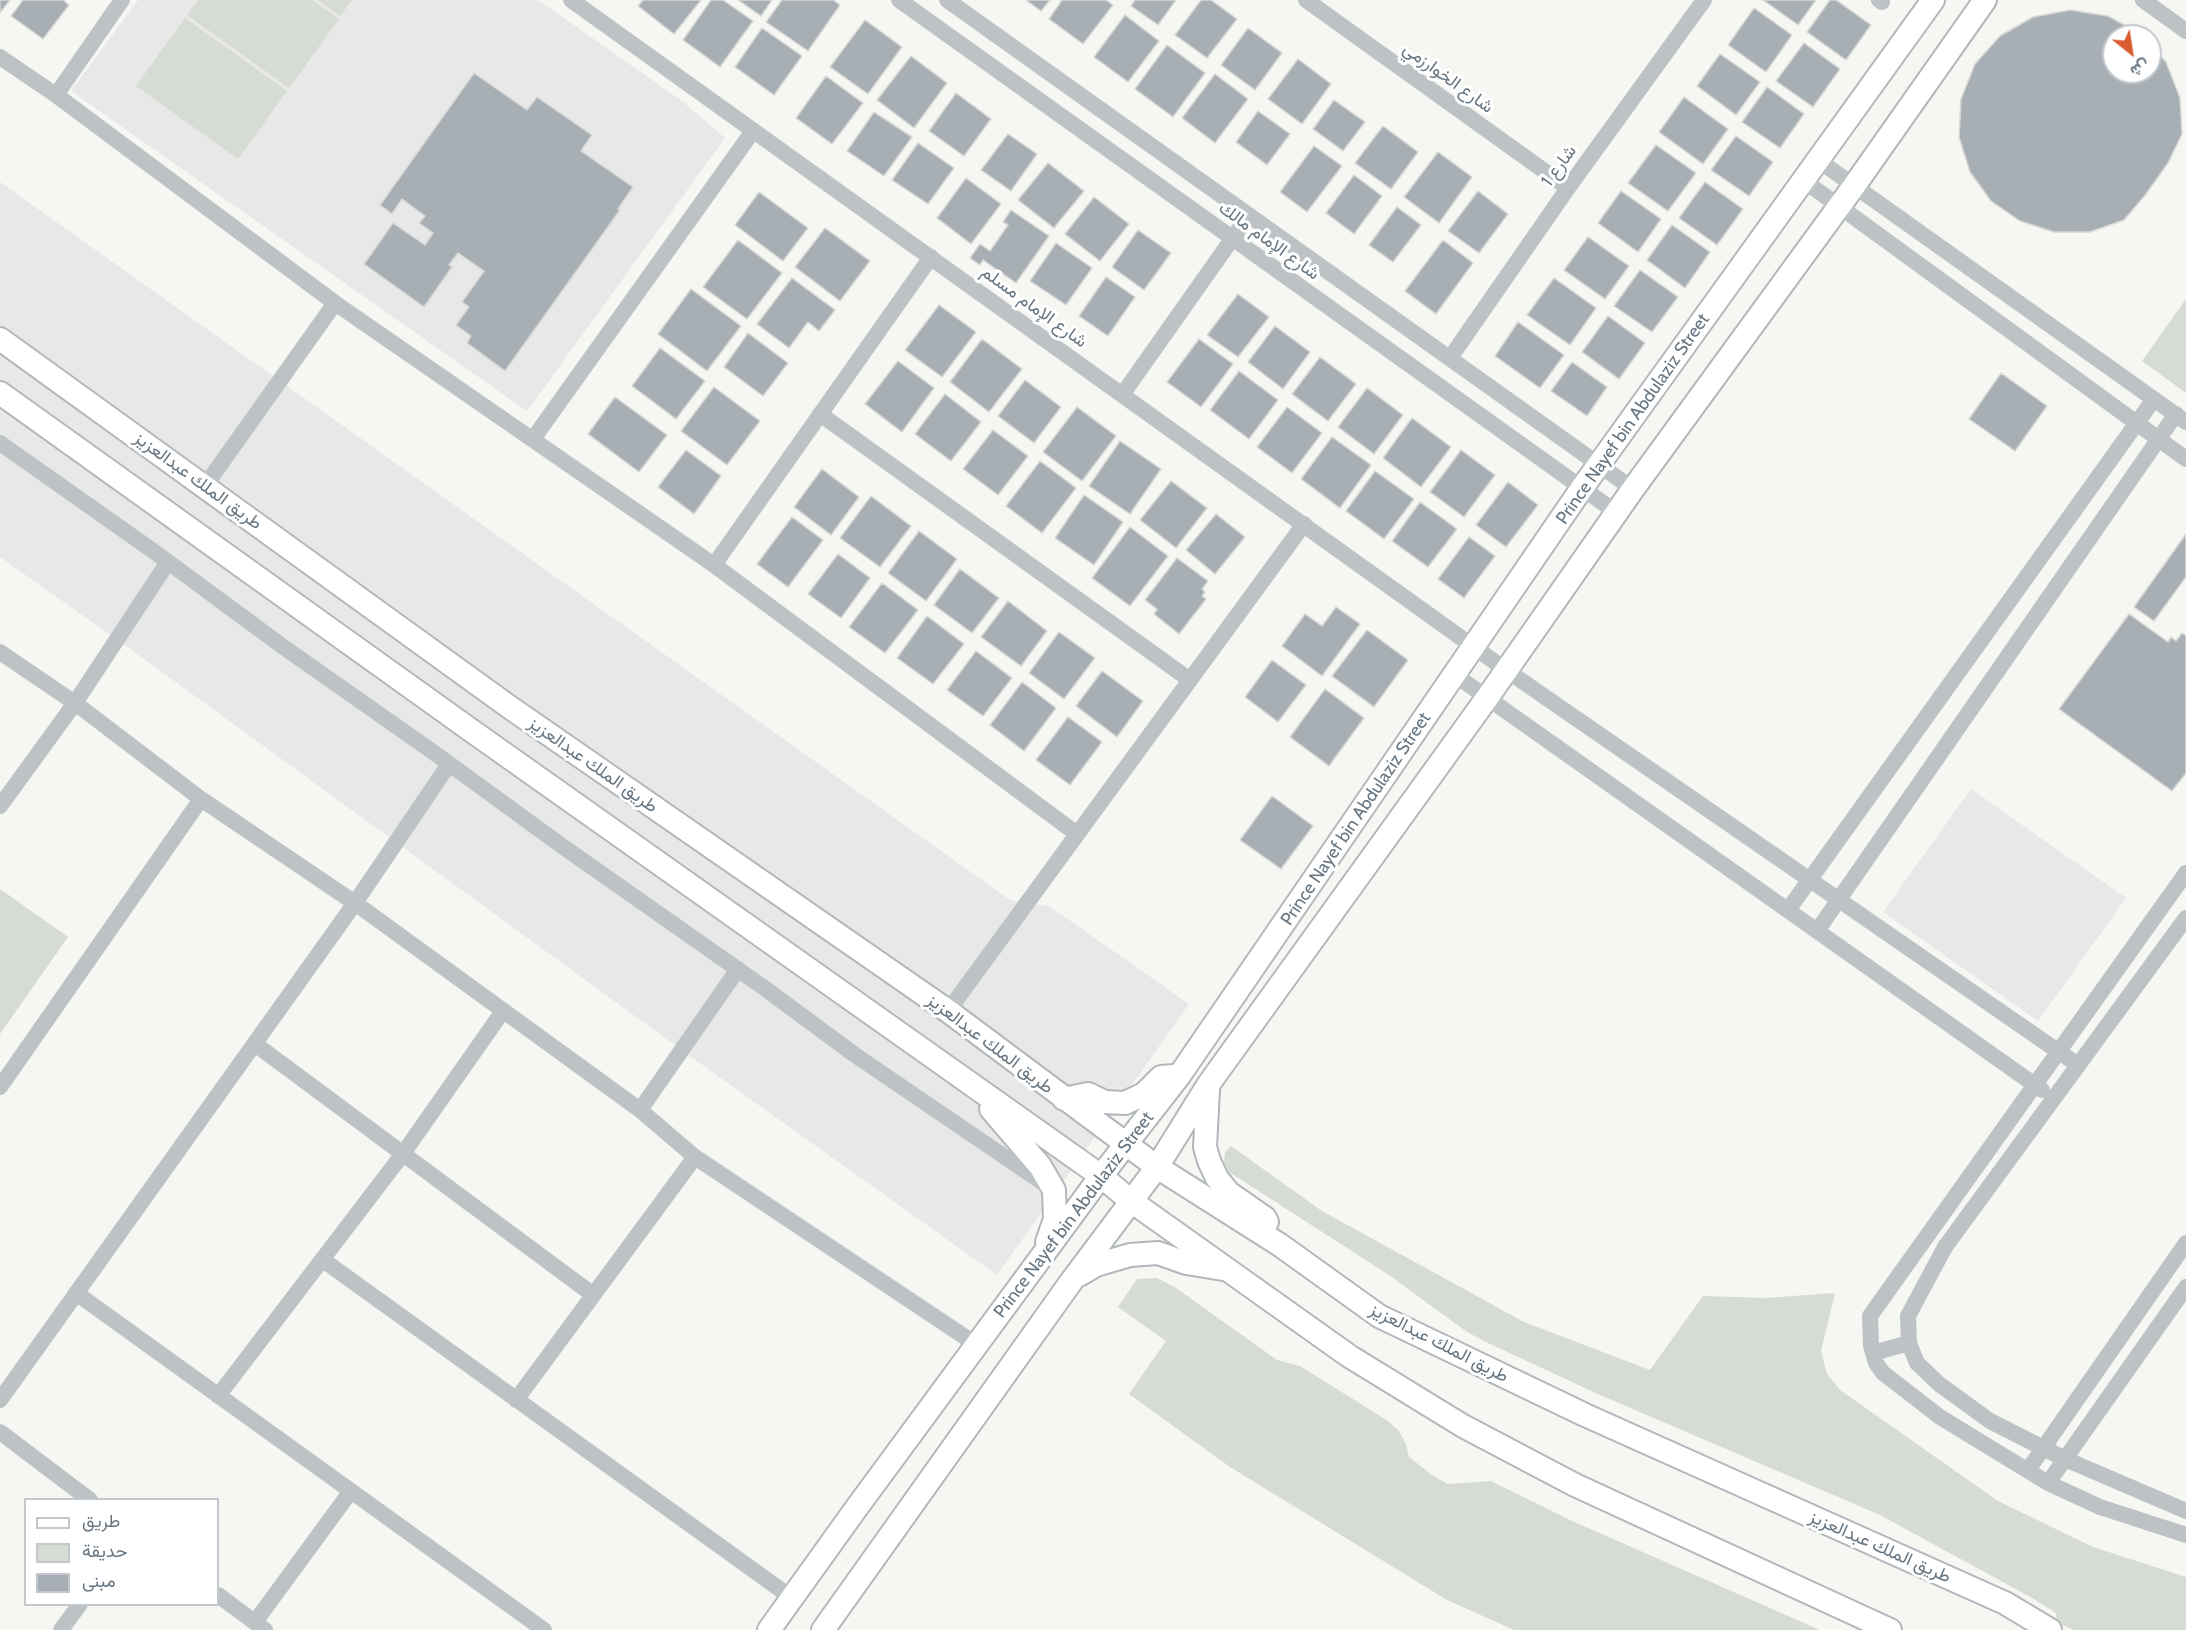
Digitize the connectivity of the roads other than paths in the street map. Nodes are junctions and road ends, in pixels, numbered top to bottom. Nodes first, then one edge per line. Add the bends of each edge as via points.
1 (122, 0) edge
2 (571, 0) edge
3 (899, 0) edge
4 (947, 0) edge
5 (1306, 0) edge
6 (1704, 0) edge
7 (1933, 0) edge
8 (1985, 0) edge
9 (2143, 0) edge
10 (2186, 31) edge
11 (0, 57) edge
12 (56, 95) junction
13 (753, 131) junction
14 (1818, 160) junction
15 (1803, 180) junction
16 (1854, 186) junction
17 (1568, 188) junction
18 (1839, 207) junction
19 (1249, 215) junction
20 (1233, 238) junction
21 (931, 257) junction
22 (335, 303) junction
23 (0, 339) edge
24 (1450, 358) junction
25 (0, 393) edge
26 (1122, 394) junction
27 (2154, 399) junction
28 (820, 414) junction
29 (2181, 418) edge
30 (2136, 423) junction
31 (533, 439) junction
32 (2158, 439) junction
33 (0, 443) edge
34 (2186, 459) edge
35 (1600, 464) junction
36 (205, 486) junction
37 (1582, 488) junction
38 (1634, 489) junction
39 (1617, 513) junction
40 (1304, 524) junction
41 (168, 562) junction
42 (714, 565) junction
43 (1474, 646) junction
44 (0, 652) edge
45 (1506, 670) junction
46 (1455, 675) junction
47 (1190, 680) junction
48 (1487, 698) junction
49 (75, 703) junction
50 (449, 764) junction
51 (201, 800) junction
52 (0, 806) edge
53 (1077, 834) junction
54 (2186, 873) edge
55 (1810, 880) junction
56 (1838, 900) junction
57 (355, 903) junction
58 (1788, 910) junction
59 (2186, 918) edge
60 (1817, 931) junction
61 (738, 969) junction
62 (503, 1011) junction
63 (948, 1011) junction
64 (255, 1044) junction
65 (2058, 1052) junction
66 (2078, 1065) junction
67 (1179, 1076) junction
68 (970, 1085) junction
69 (1208, 1085) junction
70 (2035, 1085) junction
71 (0, 1088) edge
72 (2054, 1098) junction
73 (1064, 1099) junction
74 (640, 1110) junction
75 (1126, 1144) junction
76 (402, 1155) junction
77 (695, 1157) junction
78 (1157, 1167) junction
79 (1101, 1176) junction
80 (1054, 1190) junction
81 (1131, 1201) junction
82 (2186, 1243) edge
83 (1280, 1245) junction
84 (324, 1260) junction
85 (1040, 1261) junction
86 (1228, 1270) junction
87 (1073, 1279) junction
88 (2186, 1287) edge
89 (76, 1293) junction
90 (592, 1294) junction
91 (1909, 1343) junction
92 (977, 1345) junction
93 (1873, 1353) junction
94 (218, 1396) junction
95 (0, 1400) edge
96 (516, 1400) junction
97 (0, 1432) edge
98 (2043, 1448) junction
99 (2065, 1459) junction
100 (2028, 1470) junction
101 (2048, 1483) junction
102 (351, 1491) junction
103 (87, 1498) edge
104 (2186, 1510) edge
105 (2186, 1535) edge
106 (219, 1596) edge
107 (792, 1598) junction
108 (79, 1606) edge
109 (260, 1626) edge
110 (61, 1630) edge
111 (544, 1630) edge
112 (770, 1630) edge
113 (823, 1630) edge
114 (1890, 1630) edge
115 (2050, 1630) edge

1 - 12 street
2 - 13 street, شارع الإمام مسلم
3 - 20 street, شارع الإمام مالك
4 - 19 street, شارع الإمام مالك
5 - 17 street, شارع الخوارزمي
6 - 17 street, شارع 1
7 - 14 main road, Prince Nayef bin Abdulaziz Street
8 - 16 main road, Prince Nayef bin Abdulaziz Street
9 - 10 street
11 - 12 street
12 - 22 street
13 - 21 street, شارع الإمام مسلم
13 - 31 street
14 - 15 main road, Prince Nayef bin Abdulaziz Street
14 - 16 street
15 - 18 street
15 - 35 main road, Prince Nayef bin Abdulaziz Street
16 - 18 main road, Prince Nayef bin Abdulaziz Street
16 - 27 street
17 - 24 street, شارع 1
18 - 30 street
18 - 38 main road, Prince Nayef bin Abdulaziz Street
19 - 20 street
19 - 24 street, شارع الإمام مالك
20 - 26 street
20 - 37 street, شارع الإمام مالك
21 - 26 street, شارع الإمام مسلم
21 - 28 street
22 - 31 street
22 - 36 street
23 - 36 main road, طريق الملك عبدالعزيز
24 - 35 street, شارع الإمام مالك
25 - 68 main road
26 - 40 street, شارع الإمام مسلم
27 - 29 street
27 - 30 street
28 - 42 street
28 - 47 street
29 - 32 street
30 - 32 street
30 - 55 street
31 - 42 street
32 - 34 street
32 - 56 street
33 - 41 street
35 - 37 main road, Prince Nayef bin Abdulaziz Street
35 - 38 street, شارع الإمام مالك
36 - 63 main road, طريق الملك عبدالعزيز via 508,706
37 - 39 street, شارع الإمام مالك
37 - 43 main road, Prince Nayef bin Abdulaziz Street
38 - 39 main road, Prince Nayef bin Abdulaziz Street
39 - 45 main road, Prince Nayef bin Abdulaziz Street
40 - 43 street, شارع الإمام مسلم
40 - 47 street
41 - 49 street
41 - 50 street
42 - 53 street
43 - 45 street, شارع الإمام مسلم
43 - 46 main road, Prince Nayef bin Abdulaziz Street
44 - 49 street
45 - 48 main road, Prince Nayef bin Abdulaziz Street
45 - 55 street, شارع الإمام مسلم
46 - 48 street
46 - 67 main road, Prince Nayef bin Abdulaziz Street
47 - 53 street
48 - 58 street
48 - 69 main road, Prince Nayef bin Abdulaziz Street
49 - 51 street
49 - 52 street
50 - 57 street
50 - 61 street
51 - 57 street
51 - 71 street
53 - 63 street
54 - 65 street
55 - 56 street, شارع الإمام مسلم
55 - 58 street
56 - 60 street
56 - 65 street, شارع الإمام مسلم
57 - 62 street
57 - 64 street
58 - 60 street
59 - 66 street
60 - 70 street
61 - 74 street
61 - 80 street via 855,1055
62 - 74 street
62 - 76 street
63 - 73 main road, طريق الملك عبدالعزيز
64 - 76 street
64 - 89 street
65 - 66 street, شارع الإمام مسلم
65 - 70 street
66 - 72 street
67 - 73 main road via 1161,1077 1144,1094 1125,1103 1105,1102 1088,1094
67 - 75 main road, Prince Nayef bin Abdulaziz Street
68 - 79 main road
68 - 80 main road via 1040,1166
69 - 78 main road, Prince Nayef bin Abdulaziz Street
69 - 83 main road via 1205,1147 1209,1161 1229,1193 1265,1218
70 - 72 street
70 - 93 street via 1870,1316
72 - 91 street via 1945,1247 1908,1316
73 - 75 main road, طريق الملك عبدالعزيز
74 - 77 street
75 - 78 main road, طريق الملك عبدالعزيز
75 - 79 main road, Prince Nayef bin Abdulaziz Street
76 - 84 street
76 - 90 street
77 - 90 street
77 - 92 street
78 - 81 main road, Prince Nayef bin Abdulaziz Street
78 - 83 main road, طريق الملك عبدالعزيز
79 - 81 main road
79 - 85 main road, Prince Nayef bin Abdulaziz Street
80 - 85 main road via 1055,1219
81 - 86 main road
81 - 87 main road, Prince Nayef bin Abdulaziz Street
82 - 98 street
83 - 115 main road, طريق الملك عبدالعزيز via 1379,1316 1585,1416 2005,1603
84 - 94 street
84 - 96 street
85 - 92 main road, Prince Nayef bin Abdulaziz Street
86 - 87 main road via 1186,1263 1158,1253 1130,1255 1096,1265
86 - 114 main road via 1349,1356 1463,1426 1575,1485
87 - 113 main road, Prince Nayef bin Abdulaziz Street
88 - 99 street
89 - 94 street
89 - 95 street
90 - 96 street
91 - 93 street
91 - 98 street via 1917,1363 1939,1384 1990,1421
92 - 107 main road, Prince Nayef bin Abdulaziz Street
93 - 100 street via 1882,1373 1932,1411
94 - 102 street
96 - 107 street
97 - 103 street
98 - 99 street
98 - 100 street
99 - 101 street
99 - 104 street
100 - 101 street
101 - 105 street via 2100,1507
102 - 109 street
102 - 111 street
106 - 109 street
107 - 112 main road, Prince Nayef bin Abdulaziz Street
108 - 110 street

